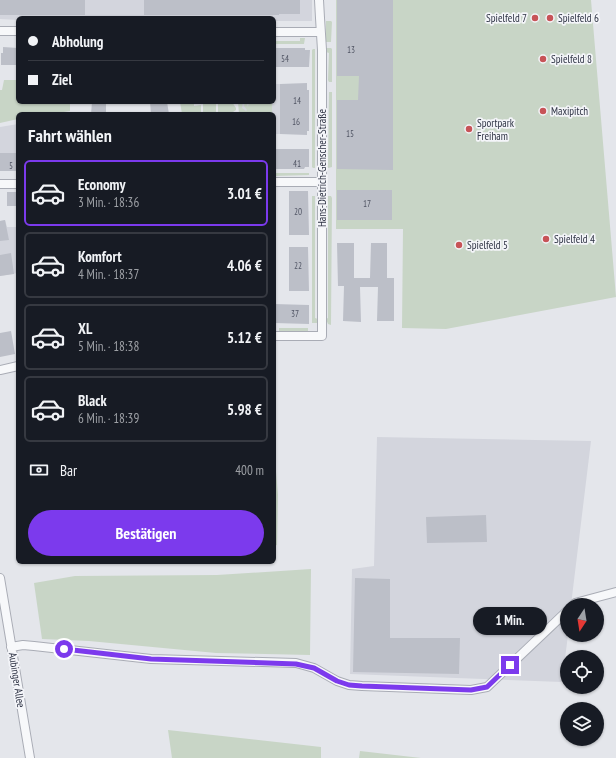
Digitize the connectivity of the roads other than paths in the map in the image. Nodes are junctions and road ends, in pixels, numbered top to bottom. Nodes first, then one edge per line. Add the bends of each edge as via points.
1 (319, 0) edge
2 (0, 31) edge
3 (16, 32) edge
4 (276, 32) edge
5 (320, 32) junction
6 (276, 182) edge
7 (322, 182) junction
8 (0, 184) edge
9 (16, 184) edge
10 (276, 336) edge
11 (16, 366) edge
12 (0, 370) edge
13 (0, 578) edge
14 (616, 592) edge
15 (594, 598) edge
16 (560, 618) edge
17 (11, 647) junction
18 (30, 758) edge

1 - 5 street, Hans-Dietrich-Genscher-Straße
2 - 3 street
4 - 5 street
5 - 7 street, Hans-Dietrich-Genscher-Straße
6 - 7 street
7 - 10 street, Hans-Dietrich-Genscher-Straße via 322,336
8 - 9 street
11 - 12 street
13 - 17 street, Aubinger Allee
14 - 15 street
16 - 17 street via 487,687 471,690 349,685 314,668 296,664 151,659 23,645
17 - 18 street, Aubinger Allee

